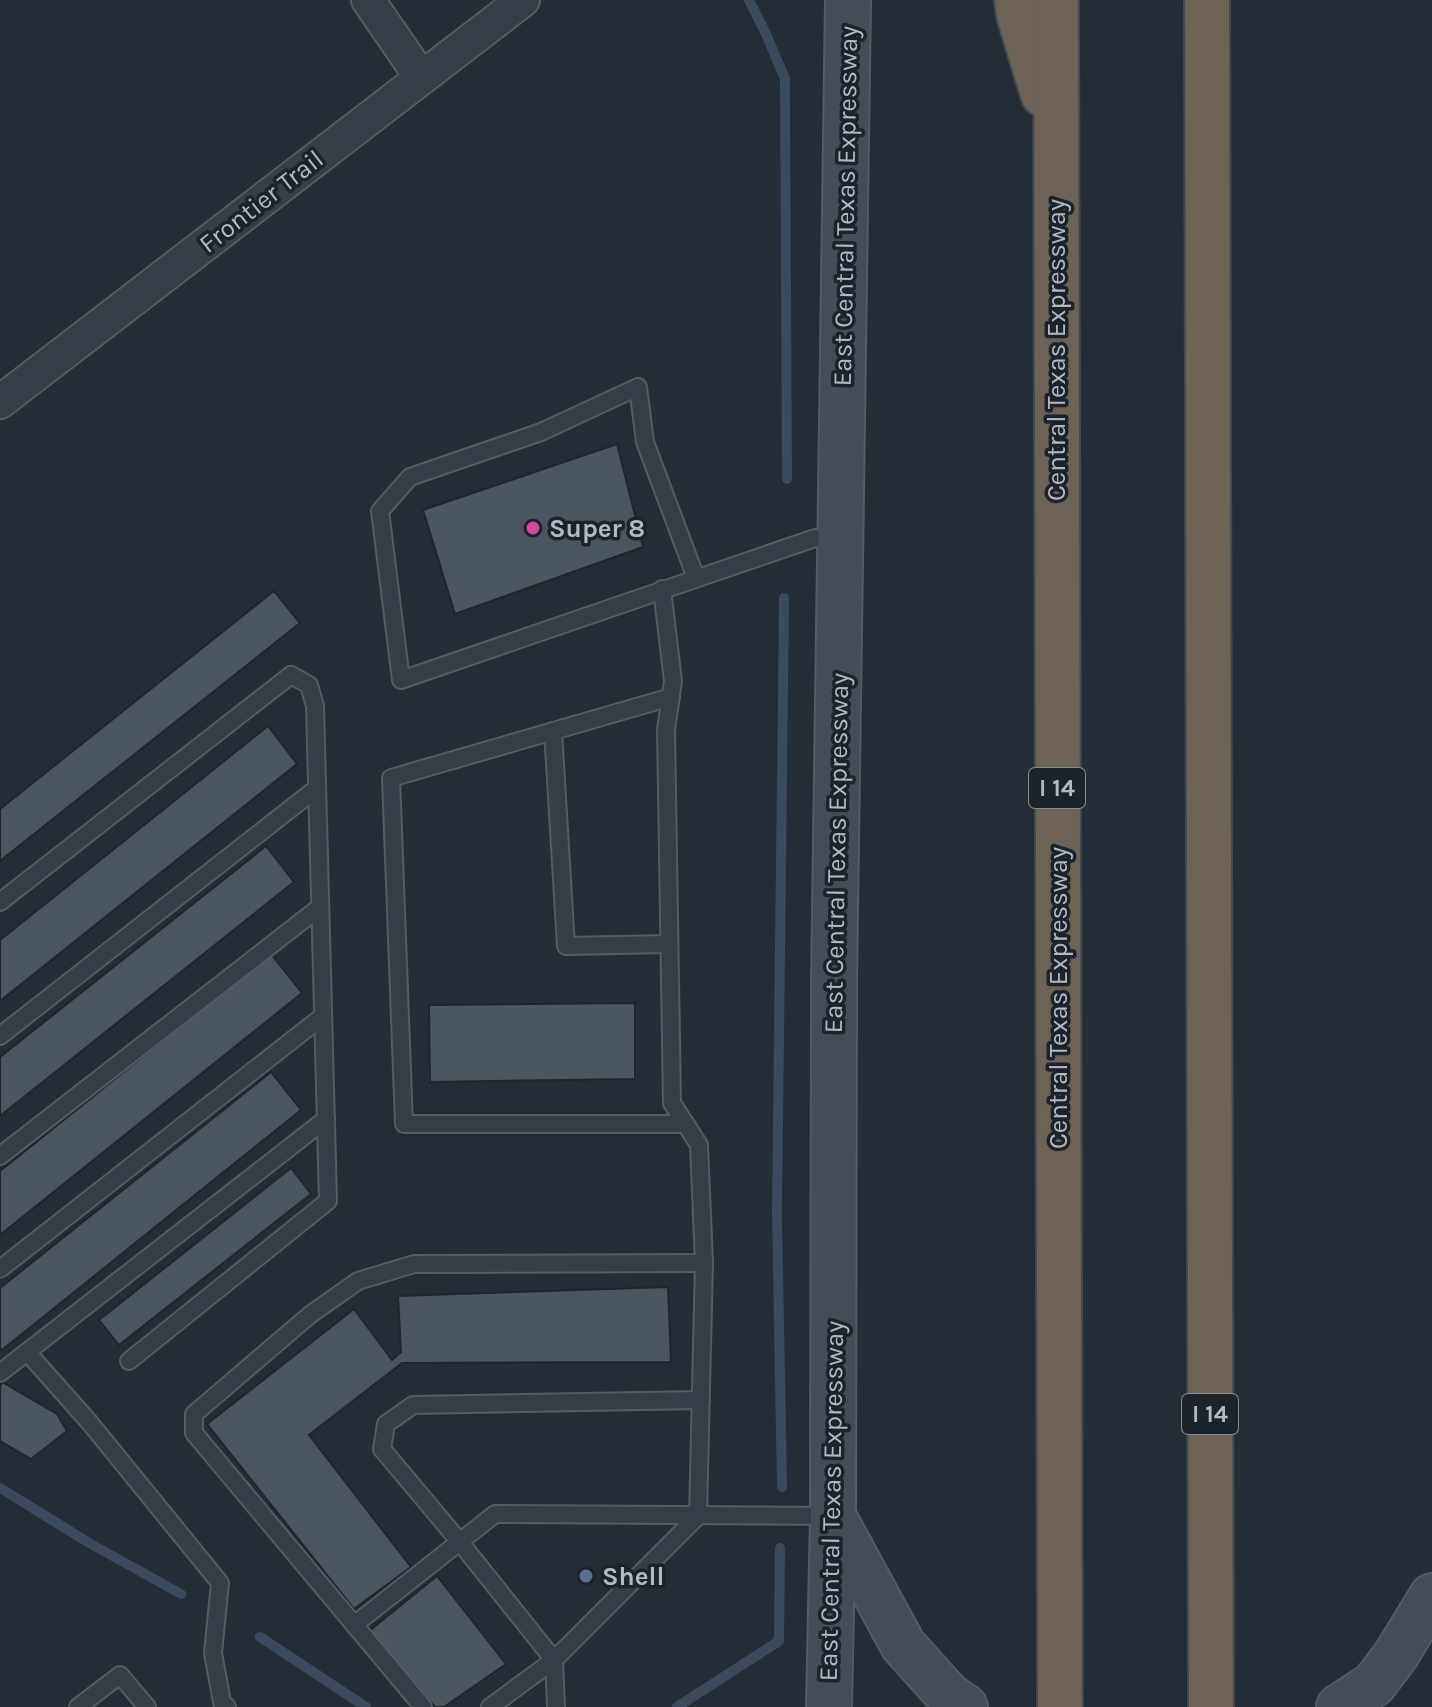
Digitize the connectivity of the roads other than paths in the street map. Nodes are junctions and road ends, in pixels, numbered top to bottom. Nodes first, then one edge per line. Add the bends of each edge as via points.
1 (368, 0) edge
2 (523, 0) edge
3 (848, 0) edge
4 (1017, 0) edge
5 (1056, 0) edge
6 (1209, 12) edge
7 (421, 77) junction
8 (1056, 138) junction
9 (0, 402) edge
10 (841, 539) junction
11 (696, 578) junction
12 (662, 589) junction
13 (671, 697) junction
14 (553, 731) junction
15 (317, 788) junction
16 (0, 902) edge
17 (320, 907) junction
18 (669, 944) junction
19 (323, 1016) junction
20 (0, 1036) edge
21 (326, 1119) junction
22 (686, 1124) junction
23 (0, 1156) edge
24 (704, 1263) junction
25 (0, 1269) edge
26 (27, 1352) junction
27 (129, 1361) dead end
28 (0, 1373) edge
29 (701, 1400) junction
30 (698, 1516) junction
31 (833, 1516) junction
32 (459, 1541) junction
33 (1432, 1596) edge
34 (354, 1625) junction
35 (554, 1660) junction
36 (78, 1707) edge
37 (147, 1707) edge
38 (227, 1707) edge
39 (423, 1707) edge
40 (490, 1707) edge
41 (556, 1707) edge
42 (829, 1707) edge
43 (965, 1707) edge
44 (1060, 1707) edge
45 (1211, 1707) edge
46 (1339, 1707) edge

1 - 7 street
2 - 7 street, Frontier Trail
3 - 10 main road, East Central Texas Expressway
4 - 8 highway
5 - 8 highway, Central Texas Expressway / I 14
6 - 45 highway, I 14
7 - 9 street, Frontier Trail
8 - 44 highway, Central Texas Expressway / I 14
10 - 11 lane via 815,538
10 - 31 main road, East Central Texas Expressway
11 - 12 lane
11 - 12 lane via 645,442 638,387 541,432 410,477 380,511 401,680
12 - 13 lane
13 - 14 lane
13 - 18 lane via 666,730
14 - 18 lane via 566,946
14 - 22 lane via 391,778 404,1124
15 - 16 lane via 315,706 309,685 291,675
15 - 17 lane
15 - 20 lane
17 - 19 lane
17 - 23 lane
18 - 22 lane via 672,1103
19 - 21 lane
19 - 25 lane
21 - 26 lane
21 - 27 lane via 328,1201
22 - 24 lane via 699,1145
24 - 29 lane
24 - 34 lane via 414,1264 358,1281 194,1414 194,1433
26 - 28 lane
26 - 38 lane via 220,1583 213,1653
29 - 30 lane
29 - 32 lane via 413,1405 386,1424 382,1449
30 - 31 lane
30 - 32 lane via 495,1514
30 - 35 lane
31 - 42 main road, East Central Texas Expressway
31 - 43 main road via 903,1645
32 - 34 lane
32 - 35 lane
33 - 46 main road via 1374,1684
34 - 39 lane
35 - 40 lane
35 - 41 lane
36 - 37 lane via 120,1675

